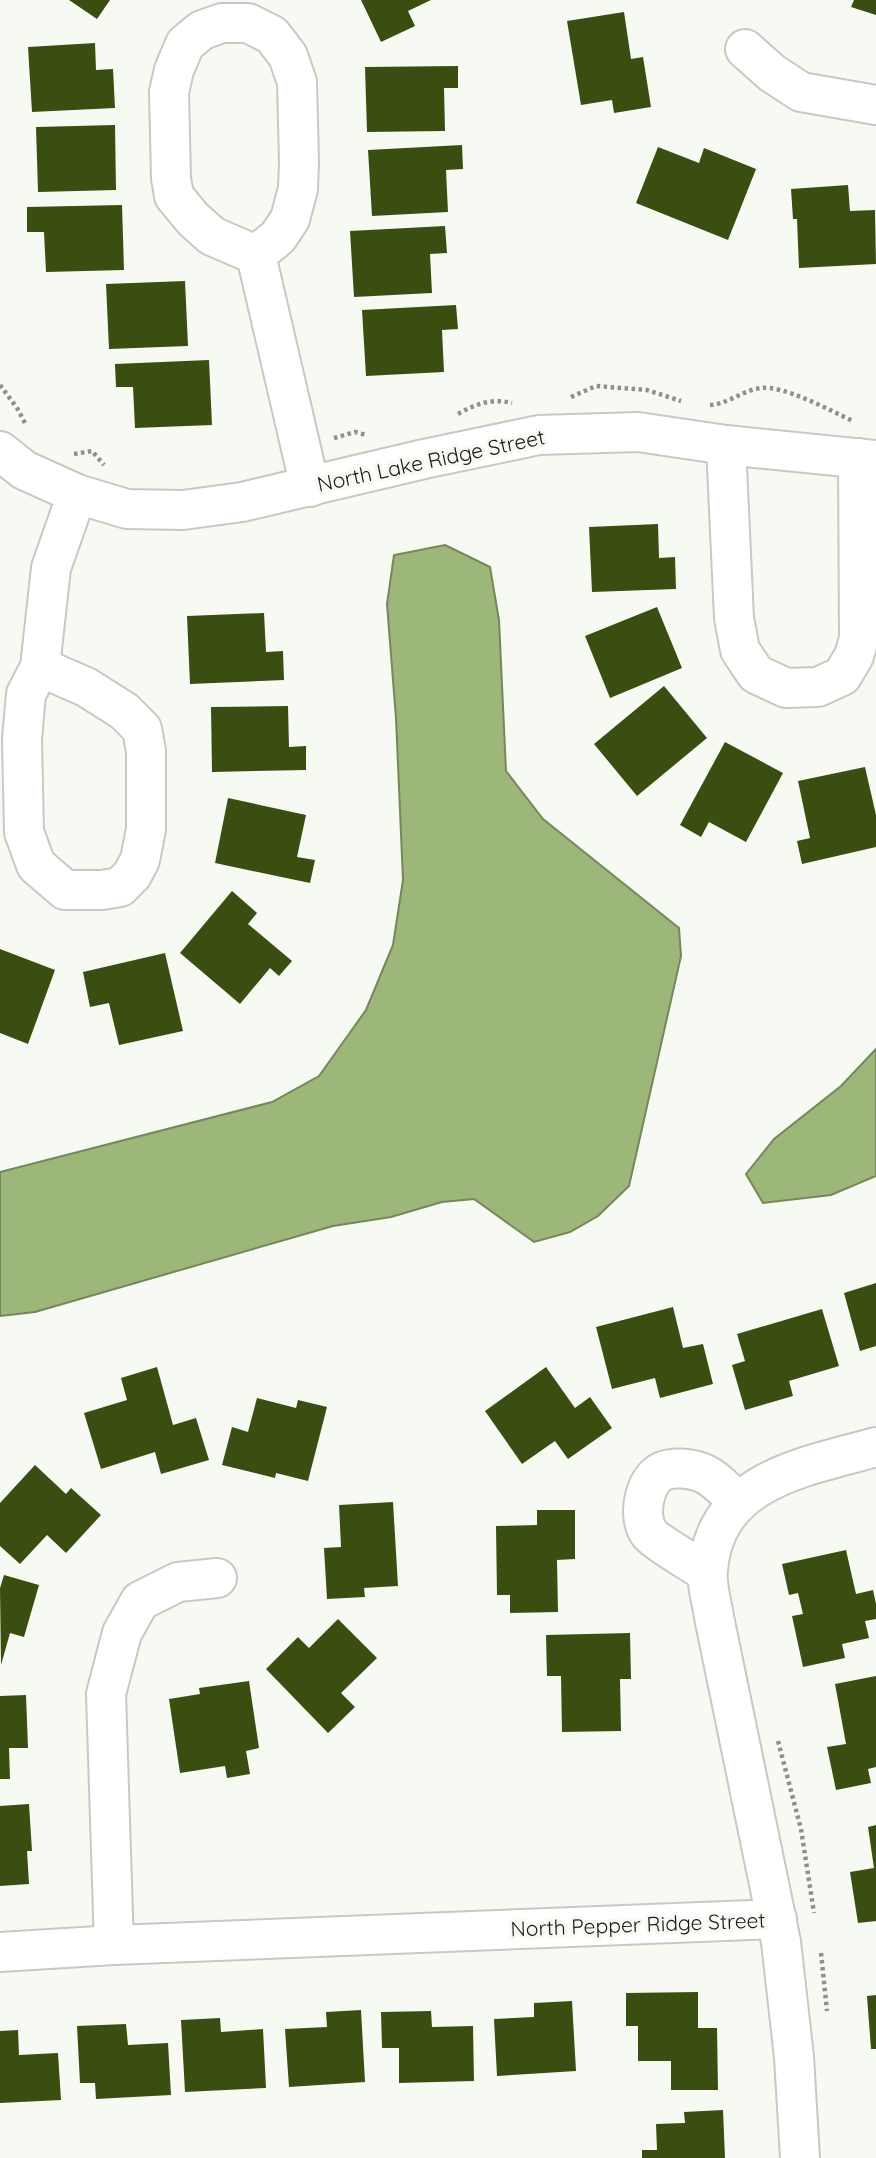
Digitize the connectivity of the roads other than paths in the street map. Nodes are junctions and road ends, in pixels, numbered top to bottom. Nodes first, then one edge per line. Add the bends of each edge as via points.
1 (745, 49) dead end
2 (876, 105) edge
3 (256, 256) junction
4 (726, 445) junction
5 (0, 451) edge
6 (867, 459) edge
7 (310, 487) junction
8 (77, 494) junction
9 (40, 667) junction
10 (876, 1447) edge
11 (738, 1503) junction
12 (707, 1573) junction
13 (217, 1578) dead end
14 (777, 1919) junction
15 (114, 1945) junction
16 (0, 1952) edge
17 (800, 2158) edge

1 - 2 street via 801,92
3 - 3 street via 290,219 298,189 297,82 288,56 272,35 248,23 222,23 202,30 185,44 174,70 169,92 174,196 212,236
3 - 7 street
4 - 6 street, North Lake Ridge Street
4 - 6 street via 734,618 740,650 756,674 786,688 818,687 842,676 854,656 859,638
4 - 7 street, North Lake Ridge Street via 638,432 539,435
5 - 8 street, North Lake Ridge Street via 24,470
7 - 8 street, North Lake Ridge Street via 183,510 127,509
8 - 9 street via 51,568
9 - 9 street via 26,694 22,739 24,832 36,866 65,890 121,887 140,860 146,829 142,729 124,711 86,687
10 - 11 street, North Pepper Ridge Street via 786,1472
11 - 12 street, North Pepper Ridge Street via 718,1527
11 - 12 street via 711,1477 679,1468 661,1472 642,1503 649,1535
12 - 14 street, North Pepper Ridge Street
13 - 15 street via 177,1582 140,1601 122,1633 106,1694
14 - 15 street, North Pepper Ridge Street
14 - 17 street via 794,2057
15 - 16 street, North Pepper Ridge Street

